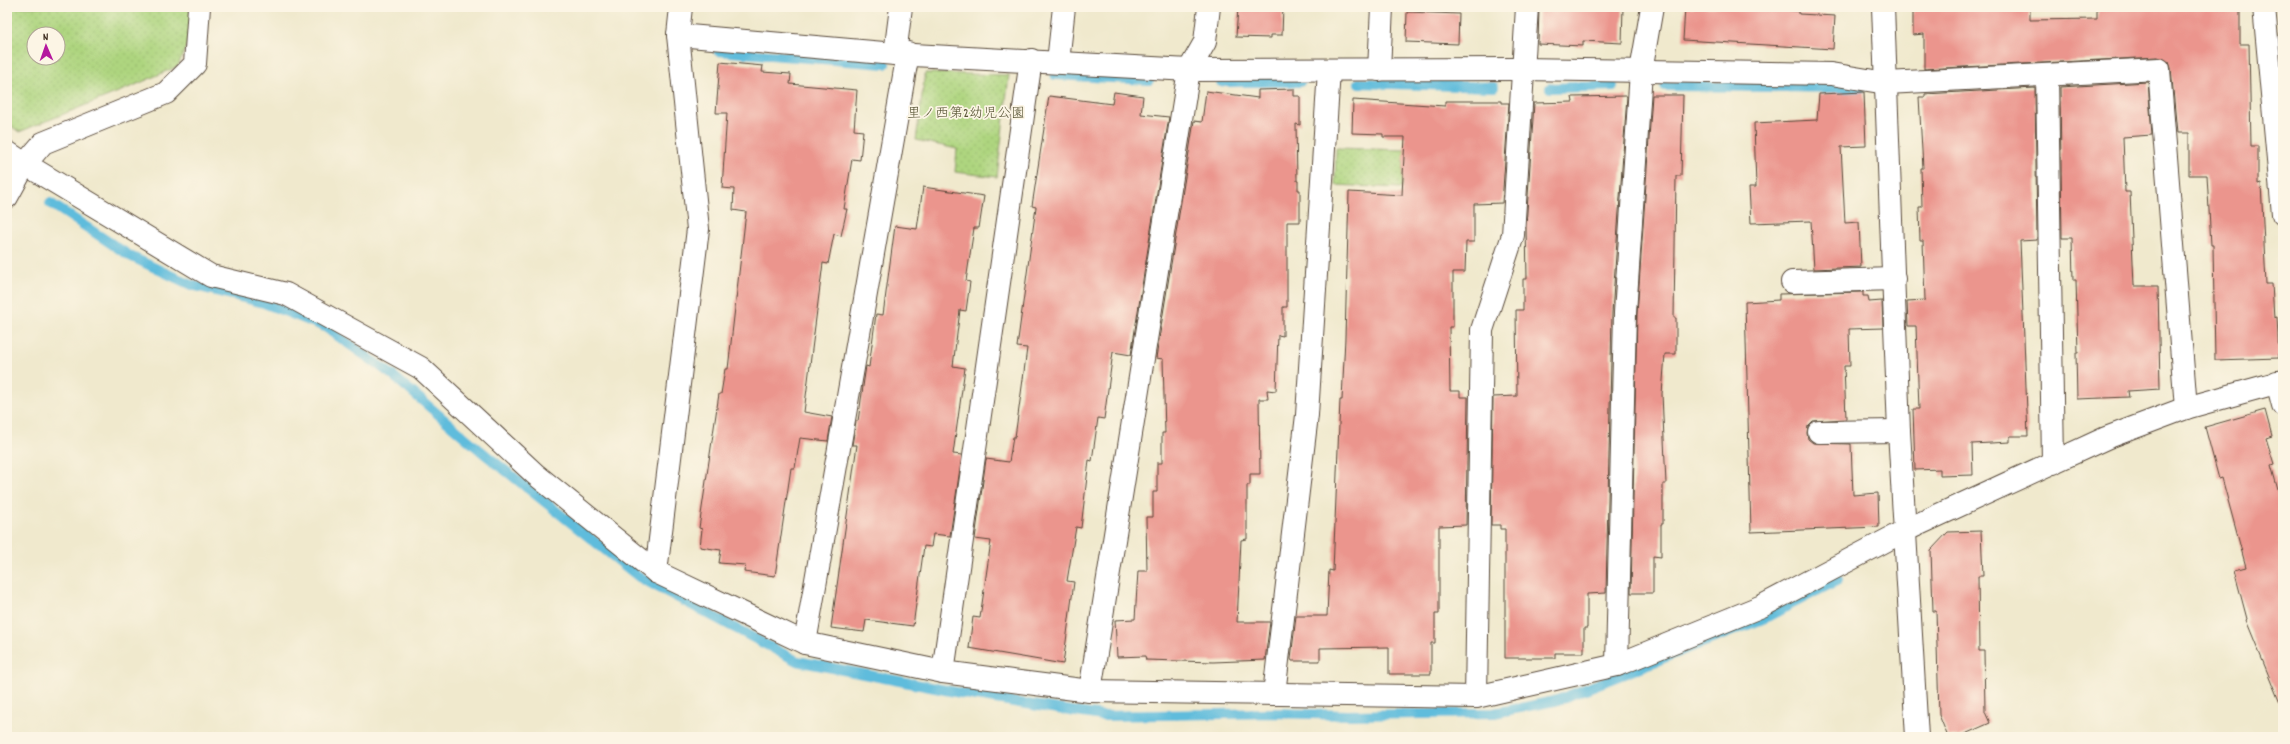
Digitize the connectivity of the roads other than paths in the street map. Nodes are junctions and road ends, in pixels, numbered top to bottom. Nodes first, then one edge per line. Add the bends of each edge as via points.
1 (199, 7) edge
2 (680, 7) edge
3 (901, 7) edge
4 (1064, 7) edge
5 (1209, 7) edge
6 (1382, 7) edge
7 (1527, 7) edge
8 (1652, 7) edge
9 (1883, 7) edge
10 (2264, 7) edge
11 (678, 35) junction
12 (901, 53) junction
13 (1031, 60) junction
14 (1058, 62) junction
15 (1522, 69) junction
16 (1189, 70) junction
17 (1329, 70) junction
18 (1379, 70) junction
19 (1641, 71) junction
20 (2047, 75) junction
21 (1886, 82) junction
22 (7, 152) edge
23 (25, 164) junction
24 (7, 197) edge
25 (2283, 214) edge
26 (1894, 279) junction
27 (1792, 282) dead end
28 (2280, 381) edge
29 (2283, 405) edge
30 (2186, 408) junction
31 (1900, 431) junction
32 (1819, 432) dead end
33 (2053, 463) junction
34 (1906, 530) junction
35 (656, 572) junction
36 (805, 643) junction
37 (1617, 665) junction
38 (943, 672) junction
39 (1090, 691) junction
40 (1274, 694) junction
41 (1476, 697) junction
42 (1917, 737) edge

1 - 23 street via 195,64 166,93 43,143
2 - 11 street
3 - 12 street
4 - 14 street
5 - 16 street via 1205,42
6 - 18 street
7 - 15 street
8 - 19 street
9 - 21 street
10 - 25 street
11 - 12 street
11 - 35 street via 698,229
12 - 13 street
12 - 36 street
13 - 14 street
13 - 38 street
14 - 16 street
15 - 18 street
15 - 19 street
15 - 41 street via 1513,235 1482,330
16 - 17 street
16 - 39 street
17 - 18 street
17 - 40 street via 1307,415
19 - 21 street via 1831,74
19 - 37 street via 1625,313
20 - 21 street
20 - 30 street via 2159,69
20 - 33 street
21 - 26 street
22 - 23 street
23 - 24 street
23 - 35 street via 211,276 286,294 421,368 535,474
26 - 27 street
26 - 31 street
28 - 29 street
28 - 30 street
30 - 33 street via 2106,438
31 - 32 street
31 - 34 street
33 - 34 street
34 - 37 street via 1762,606
34 - 42 street
35 - 36 street
36 - 38 street
37 - 41 street
38 - 39 street
39 - 40 street
40 - 41 street

